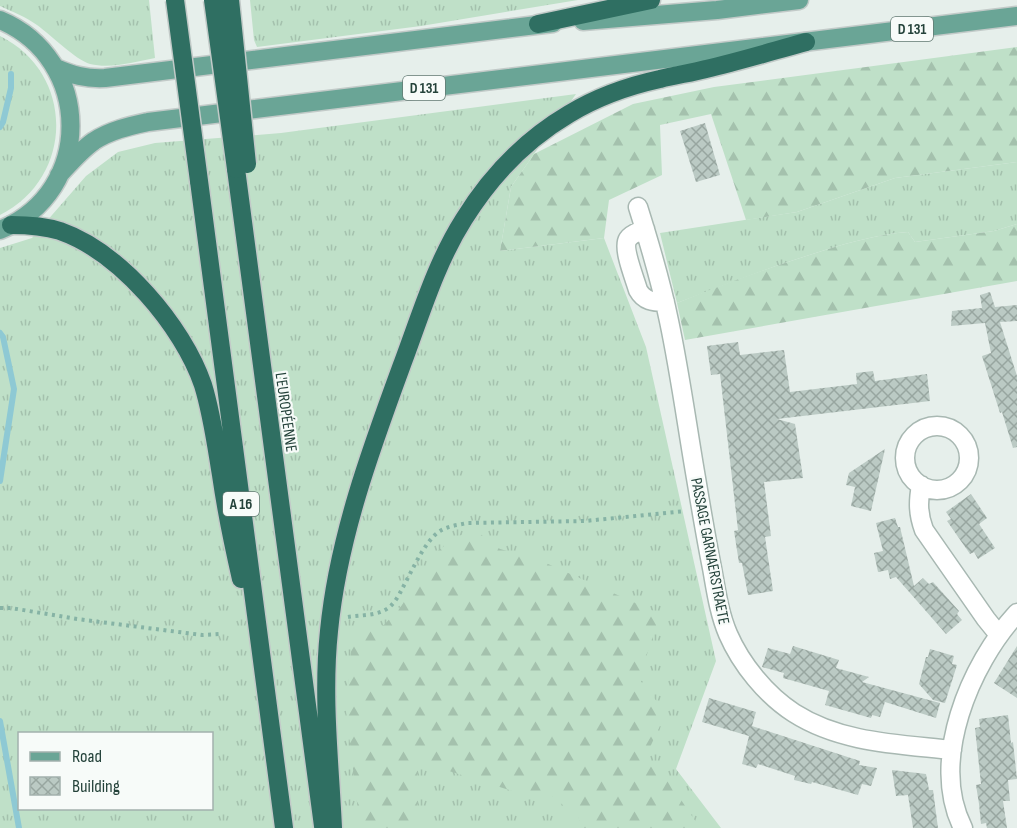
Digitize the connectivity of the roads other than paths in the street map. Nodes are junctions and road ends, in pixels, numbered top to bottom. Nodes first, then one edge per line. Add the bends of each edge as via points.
1 (175, 0) edge
2 (213, 0) edge
3 (230, 0) edge
4 (651, 0) edge
5 (799, 0) edge
6 (1017, 16) edge
7 (0, 20) edge
8 (538, 24) junction
9 (806, 42) junction
10 (56, 69) junction
11 (241, 167) junction
12 (59, 175) junction
13 (638, 207) dead end
14 (5, 228) edge
15 (921, 485) dead end
16 (1017, 612) edge
17 (999, 635) junction
18 (264, 674) junction
19 (952, 750) junction
20 (284, 828) edge
21 (323, 828) edge
22 (333, 828) edge
23 (963, 828) edge

1 - 18 highway, A 16, bridge
2 - 11 highway, L'EUROPÉENNE / A 16, bridge
3 - 11 highway, bridge
4 - 8 highway
5 - 8 main road
6 - 9 main road, D 131
7 - 10 main road via 34,42
8 - 10 main road via 116,77 85,78
9 - 12 main road, D 131 via 148,122 94,141
9 - 22 highway via 634,85 578,108 509,160 464,219 433,281 392,394 360,488 337,574 326,674
10 - 12 main road via 71,121
11 - 21 highway, L'EUROPÉENNE / A 16 via 265,395
12 - 14 main road via 27,215
13 - 19 street, PASSAGE GARNAERSTRAETE via 665,302 719,608 728,636 749,669 774,697 813,724 844,736
14 - 18 highway via 30,225 58,230 104,255 141,287 187,350 207,400 228,522
15 - 17 street via 918,508 924,530
16 - 17 street
17 - 19 street via 970,688
18 - 20 highway, A 16
19 - 23 street via 951,788

